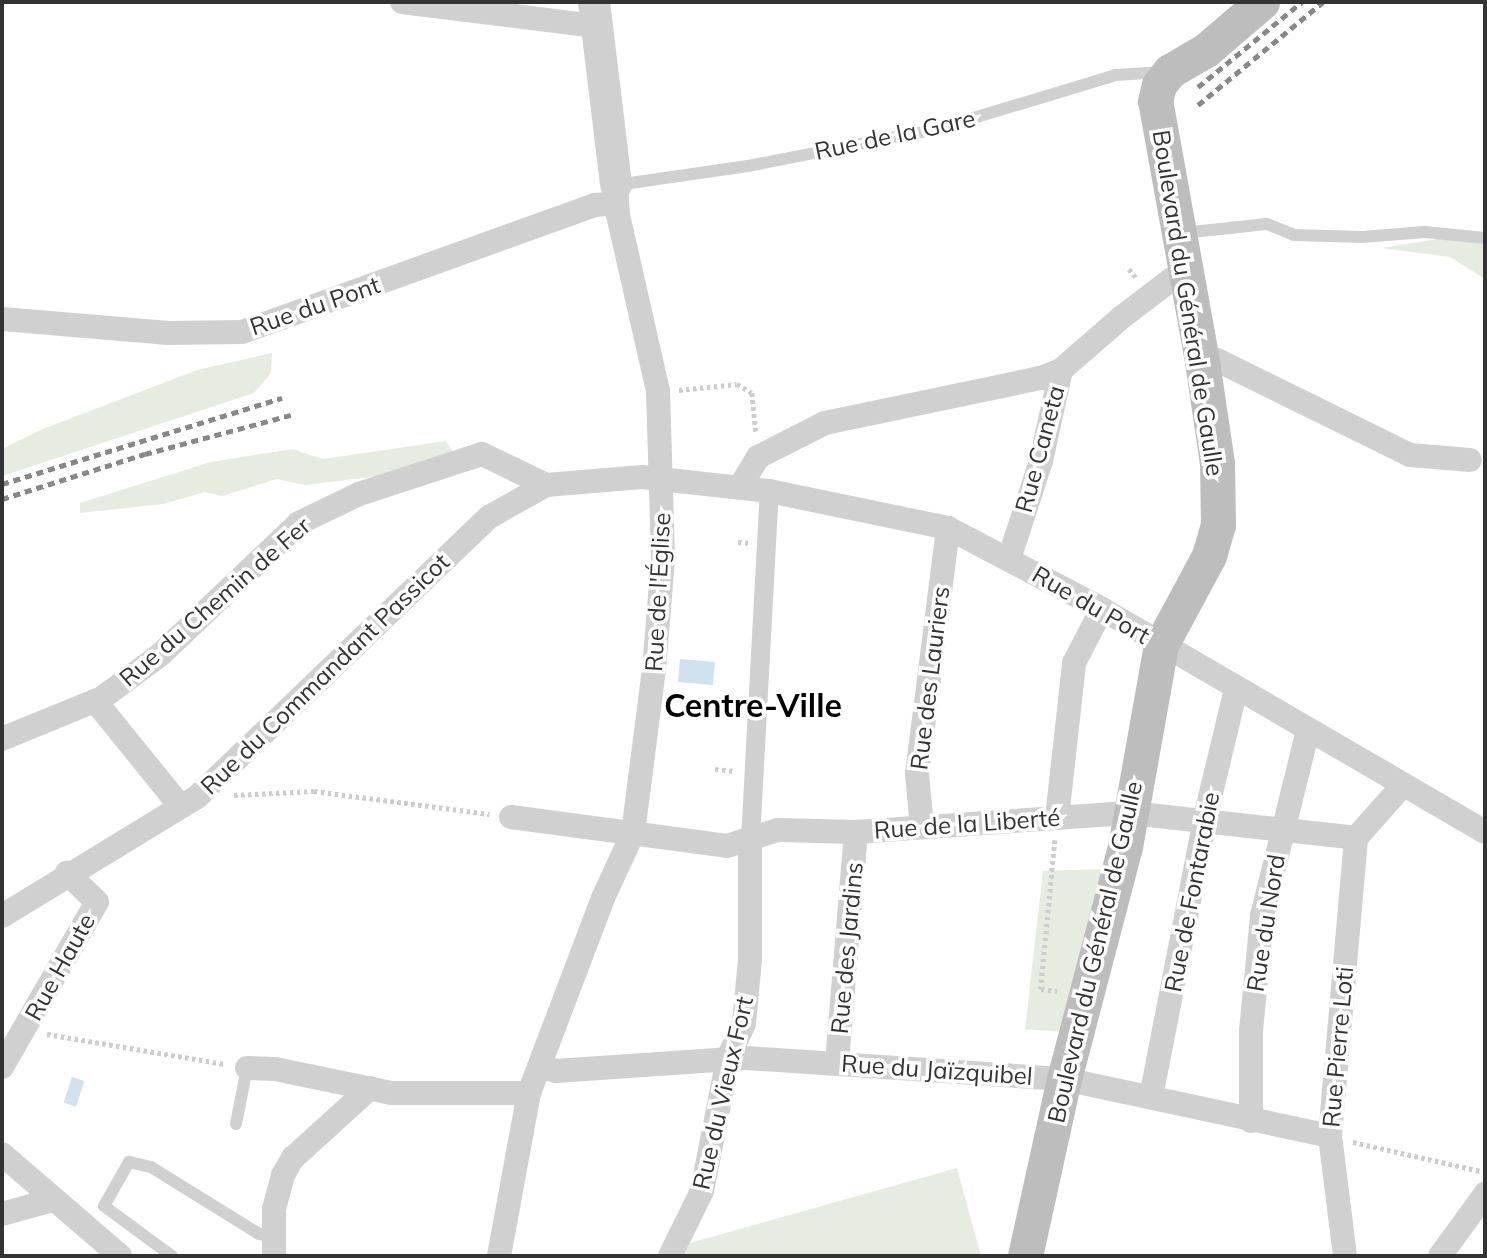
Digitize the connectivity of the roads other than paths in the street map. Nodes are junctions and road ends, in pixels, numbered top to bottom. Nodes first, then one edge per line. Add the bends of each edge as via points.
1 (401, 2) edge
2 (1262, 2) edge
3 (595, 14) edge
4 (1170, 71) junction
5 (617, 194) junction
6 (1179, 233) junction
7 (1485, 238) edge
8 (1187, 275) junction
9 (2, 319) edge
10 (1202, 360) junction
11 (1061, 370) junction
12 (1470, 460) dead end
13 (660, 477) junction
14 (546, 485) junction
15 (740, 487) junction
16 (769, 491) junction
17 (948, 528) junction
18 (1009, 559) junction
19 (1102, 609) junction
20 (1161, 645) junction
21 (1236, 688) junction
22 (96, 702) junction
23 (1308, 730) junction
24 (2, 739) edge
25 (1403, 785) junction
26 (189, 802) junction
27 (1131, 813) junction
28 (511, 817) road end
29 (1057, 818) junction
30 (1205, 818) junction
31 (922, 827) junction
32 (1281, 828) junction
33 (633, 832) junction
34 (856, 832) junction
35 (1485, 832) edge
36 (1356, 838) junction
37 (750, 839) junction
38 (67, 873) junction
39 (2, 916) edge
40 (728, 1058) junction
41 (837, 1063) junction
42 (2, 1067) edge
43 (540, 1067) junction
44 (247, 1068) joint
45 (1064, 1079) junction
46 (370, 1088) junction
47 (529, 1093) junction
48 (1151, 1097) junction
49 (1251, 1121) junction
50 (236, 1124) dead end
51 (1330, 1136) junction
52 (2, 1154) edge
53 (1485, 1194) edge
54 (53, 1200) junction
55 (2, 1214) edge
56 (272, 1246) edge
57 (667, 1255) edge
58 (120, 1256) edge
59 (172, 1256) edge
60 (499, 1256) edge
61 (1025, 1256) edge
62 (1345, 1256) edge
63 (1440, 1256) edge

1 - 3 street
2 - 4 main road via 1206,50
3 - 5 street
4 - 5 lane, Rue de la Gare via 1116,75 937,129
4 - 6 main road, Boulevard du Général de Gaulle via 1159,85 1155,101
5 - 9 street, Rue du Pont via 242,332 169,333
5 - 13 street, Rue de l'Église via 658,391
6 - 7 lane via 1267,224 1294,234 1362,237 1425,232
6 - 8 main road, Boulevard du Général de Gaulle
8 - 10 main road, Boulevard du Général de Gaulle
8 - 11 street, Rue Caneta via 1172,279
10 - 12 street via 1217,360 1410,455
10 - 20 main road, Boulevard du Général de Gaulle via 1217,463 1218,525 1209,555
11 - 15 street via 825,424 758,457
11 - 18 street, Rue Caneta via 1041,461
13 - 14 street, Rue du Commandant Passicot
13 - 15 street, Rue du Port
13 - 33 street, Rue de l'Église via 662,572
14 - 22 street, Rue du Chemin de Fer via 482,454 346,500 299,523 161,654
14 - 26 street, Rue du Commandant Passicot via 489,517
15 - 16 street, Rue du Port
16 - 17 street, Rue du Port
16 - 37 street
17 - 18 street, Rue du Port
17 - 31 street, Rue des Lauriers via 917,774
18 - 19 street, Rue du Port
19 - 20 street, Rue du Port
19 - 29 street via 1074,663
20 - 21 street, Rue du Port
20 - 27 main road, Boulevard du Général de Gaulle
21 - 23 street, Rue du Port
21 - 30 street, Rue de Fontarabie
22 - 24 street, Rue du Chemin de Fer
22 - 26 street
23 - 25 street, Rue du Port
23 - 32 street, Rue du Nord
25 - 35 street, Rue du Port
25 - 36 street
26 - 38 street, Rue du Commandant Passicot
27 - 29 street, Rue de la Liberté
27 - 30 street, Rue de la Liberté
27 - 45 main road, Boulevard du Général de Gaulle
28 - 33 street, Rue de la Liberté
29 - 31 street, Rue de la Liberté
30 - 32 street, Rue de la Liberté
30 - 48 street, Rue de Fontarabie
31 - 34 street, Rue de la Liberté
32 - 36 street, Rue de la Liberté
32 - 49 street, Rue du Nord via 1262,916 1251,1031
33 - 37 street, Rue de la Liberté via 727,846
33 - 43 street, Rue de l'Église via 603,898
34 - 37 street, Rue de la Liberté via 778,830
34 - 41 street, Rue des Jardins
36 - 51 street, Rue Pierre Loti
37 - 40 street, Rue du Vieux Fort via 750,958 744,1023
38 - 39 street, Rue du Commandant Passicot
38 - 42 street, Rue Haute via 97,902
40 - 41 street, Rue du Jaïzquibel
40 - 43 street, Rue du Jaïzquibel via 556,1071
40 - 57 street, Rue du Vieux Fort via 702,1191
41 - 45 street, Rue du Jaïzquibel
43 - 47 street, Rue de l'Église
44 - 46 street
44 - 50 lane
45 - 48 street, Rue du Jaïzquibel
45 - 61 main road, Boulevard du Général de Gaulle
46 - 47 street via 392,1093
46 - 56 street via 293,1158 274,1209
47 - 60 street, Rue de l'Église
48 - 49 street, Rue du Jaïzquibel
49 - 51 street, Rue du Jaïzquibel
51 - 62 street, Rue Pierre Loti
52 - 54 street
53 - 63 street
54 - 55 street
54 - 58 street
56 - 59 lane via 151,1167 129,1162 104,1206

